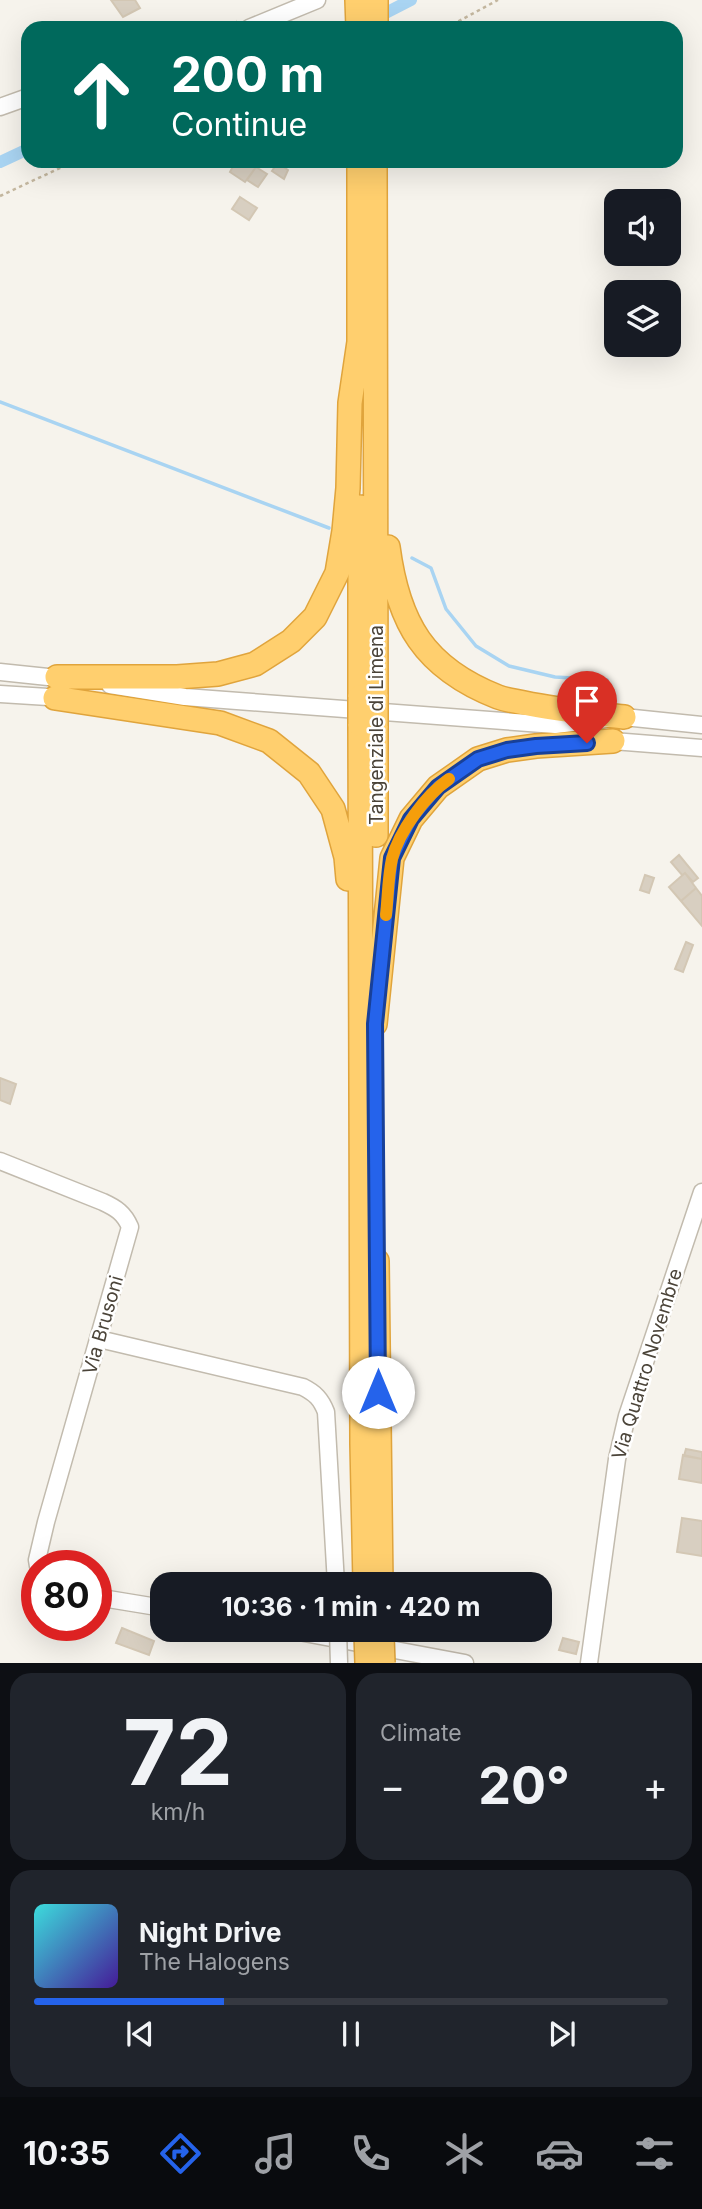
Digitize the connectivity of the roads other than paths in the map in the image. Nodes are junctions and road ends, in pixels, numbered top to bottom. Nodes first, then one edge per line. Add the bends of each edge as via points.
1 (317, 0) edge
2 (357, 0) edge
3 (376, 0) edge
4 (266, 21) edge
5 (358, 21) edge
6 (376, 21) edge
7 (21, 100) edge
8 (0, 107) edge
9 (359, 168) edge
10 (375, 168) edge
11 (367, 344) junction
12 (0, 673) edge
13 (56, 687) junction
14 (0, 694) edge
15 (624, 717) junction
16 (368, 725) junction
17 (555, 725) junction
18 (702, 725) edge
19 (613, 741) junction
20 (702, 748) edge
21 (375, 1024) junction
22 (360, 1056) junction
23 (0, 1161) edge
24 (702, 1192) edge
25 (99, 1339) junction
26 (40, 1550) edge
27 (335, 1572) edge
28 (365, 1572) edge
29 (381, 1572) edge
30 (112, 1600) edge
31 (150, 1606) edge
32 (339, 1642) edge
33 (353, 1642) edge
34 (371, 1642) edge
35 (377, 1642) edge
36 (340, 1663) edge
37 (366, 1663) edge
38 (383, 1663) edge
39 (465, 1663) edge
40 (589, 1663) edge

1 - 4 street
2 - 5 highway
3 - 6 highway
7 - 8 street
9 - 11 highway, Tangenziale di Limena
10 - 11 highway, Tangenziale di Limena
11 - 13 highway via 350,403 348,488 337,573 315,617 291,641 256,664 218,674
11 - 15 highway via 383,399 388,549 398,599 424,648 456,676 499,698
11 - 16 highway, Tangenziale di Limena, bridge
12 - 13 street
13 - 14 street
13 - 17 street
13 - 22 highway via 220,723 269,741 309,773 333,809 346,857 351,985
15 - 17 street
15 - 18 street
16 - 21 highway, Tangenziale di Limena
16 - 22 highway, Tangenziale di Limena
17 - 19 street
19 - 20 street
19 - 21 highway via 536,746 478,759 438,787 411,819 392,858
21 - 29 highway, Tangenziale di Limena
22 - 28 highway, Tangenziale di Limena
23 - 25 street, Via Brusoni via 103,1202 127,1218 128,1240
24 - 40 street, Via Quattro Novembre via 627,1416
25 - 26 street, Via Brusoni
25 - 27 street via 314,1392 326,1412
30 - 31 street
32 - 36 street, bridge
33 - 39 street
34 - 37 highway, bridge
35 - 38 highway, bridge

